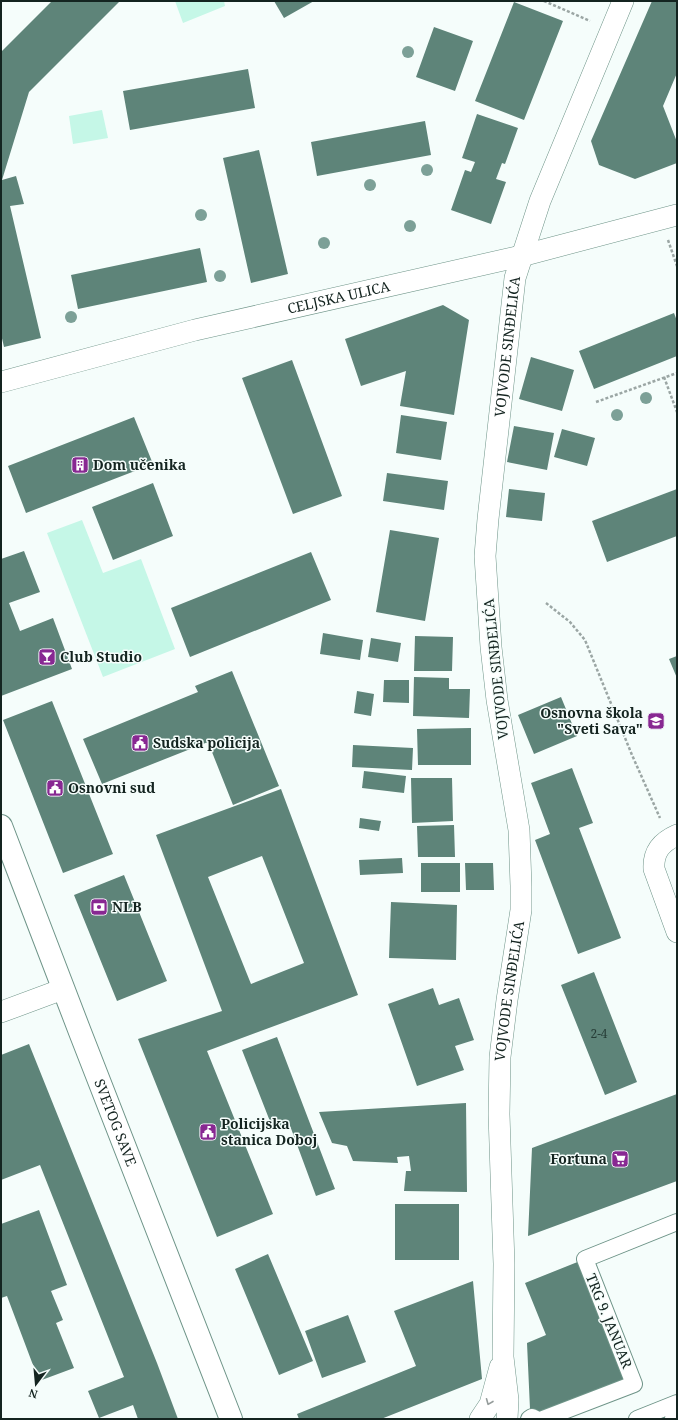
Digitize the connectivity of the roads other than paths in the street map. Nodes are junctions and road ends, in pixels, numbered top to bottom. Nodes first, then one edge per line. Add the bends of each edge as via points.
1 (623, 1) edge
2 (677, 215) edge
3 (521, 256) junction
4 (1, 382) edge
5 (1, 826) edge
6 (673, 837) edge
7 (677, 932) edge
8 (63, 989) junction
9 (1, 1012) edge
10 (677, 1222) edge
11 (503, 1357) junction
12 (677, 1403) edge
13 (231, 1419) edge
14 (480, 1419) edge
15 (507, 1419) edge
16 (528, 1419) edge
17 (536, 1419) edge
18 (543, 1419) edge
19 (637, 1419) edge

1 - 3 street, VOJVODE SINĐELIĆA via 540,201
2 - 3 street, CELJSKA ULICA
3 - 4 street, CELJSKA ULICA via 195,330
3 - 11 street, VOJVODE SINĐELIĆA via 515,278 486,556 496,700 518,830 521,886 521,910 500,1057
5 - 8 street, SVETOG SAVE
6 - 7 street via 657,851 653,859 654,870
8 - 9 street
8 - 13 street, SVETOG SAVE
10 - 18 street, TRG 9. JANUAR via 585,1259 634,1384
11 -> 14 street, VOJVODE SINĐELIĆA via 490,1404
11 - 15 street, VOJVODE SINĐELIĆA via 508,1400
12 - 19 street
16 - 17 street

